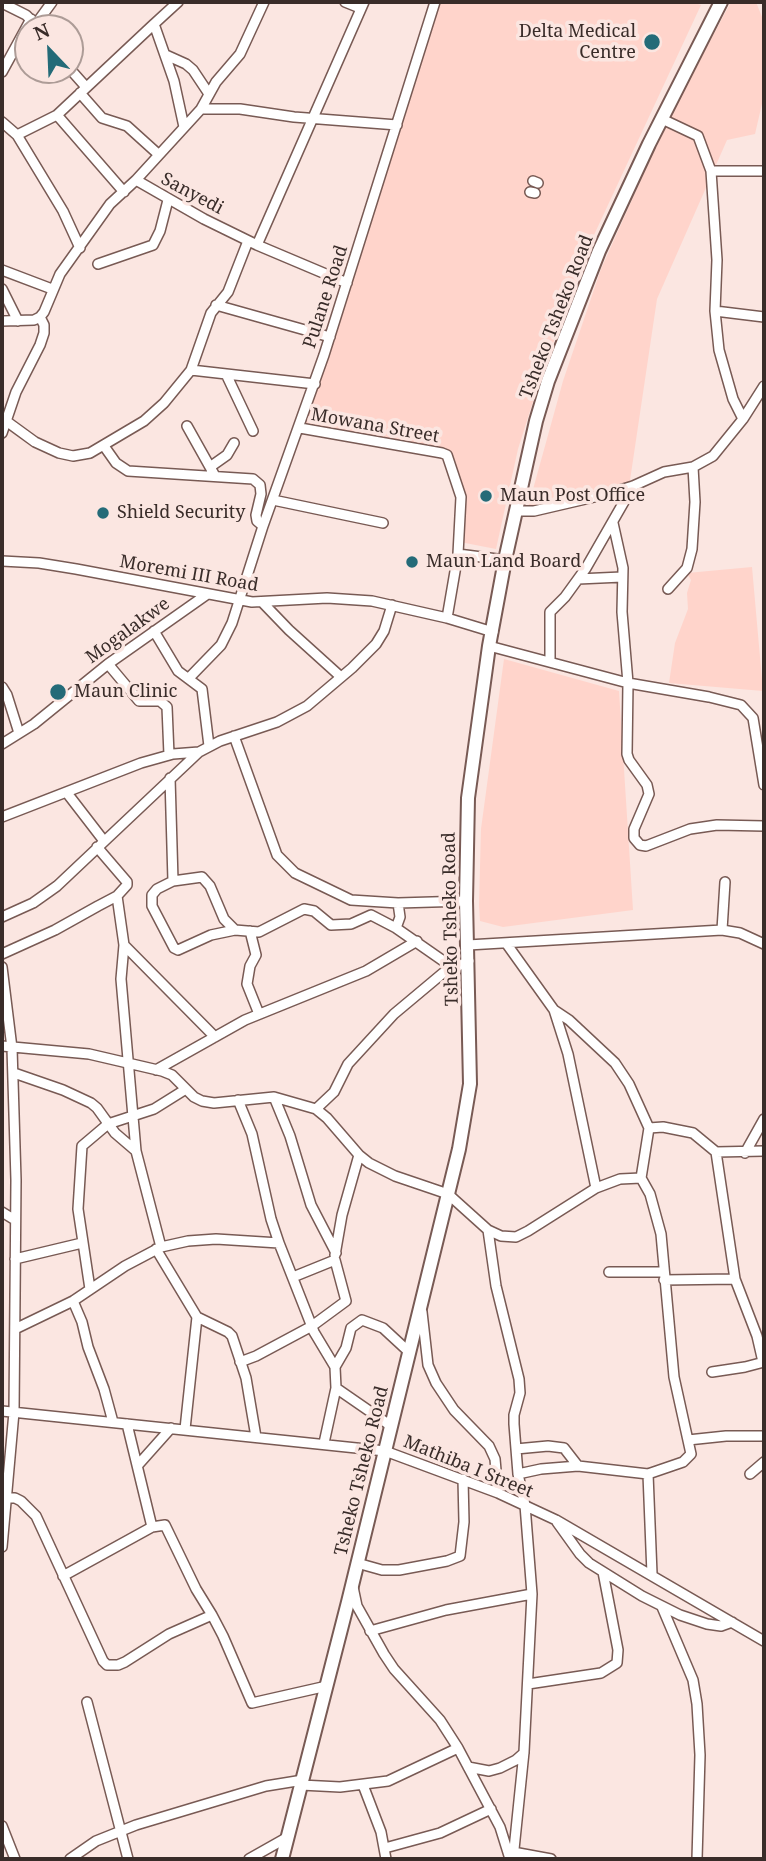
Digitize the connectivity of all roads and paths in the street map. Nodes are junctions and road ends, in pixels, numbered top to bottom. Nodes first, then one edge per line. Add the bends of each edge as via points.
1 (178, 2) edge
2 (264, 2) edge
3 (345, 2) edge
4 (436, 2) edge
5 (722, 2) edge
6 (2, 3) edge
7 (362, 5) edge
8 (23, 14) edge
9 (154, 24) junction
10 (14, 55) edge
11 (166, 55) junction
12 (2, 72) edge
13 (79, 84) edge
14 (83, 90) junction
15 (209, 94) junction
16 (201, 109) junction
17 (57, 115) junction
18 (314, 118) junction
19 (662, 119) junction
20 (2, 122) edge
21 (397, 125) junction
22 (184, 127) junction
23 (17, 135) junction
24 (158, 154) junction
25 (711, 171) junction
26 (764, 171) edge
27 (136, 180) junction
28 (124, 192) junction
29 (168, 200) junction
30 (252, 243) junction
31 (80, 248) junction
32 (98, 264) dead end
33 (2, 270) edge
34 (347, 283) junction
35 (2, 289) edge
36 (52, 289) junction
37 (216, 305) junction
38 (715, 311) junction
39 (40, 317) junction
40 (764, 317) edge
41 (2, 321) edge
42 (18, 321) junction
43 (330, 337) junction
44 (191, 370) junction
45 (226, 374) junction
46 (315, 384) junction
47 (764, 386) edge
48 (743, 419) junction
49 (4, 420) edge
50 (187, 426) dead end
51 (300, 428) junction
52 (253, 431) dead end
53 (2, 433) edge
54 (234, 443) dead end
55 (104, 446) junction
56 (693, 467) junction
57 (212, 472) junction
58 (633, 486) junction
59 (274, 500) junction
60 (516, 512) junction
61 (383, 523) dead end
62 (613, 523) junction
63 (263, 526) junction
64 (458, 554) junction
65 (505, 560) junction
66 (2, 561) edge
67 (622, 577) junction
68 (578, 579) junction
69 (668, 589) dead end
70 (205, 595) junction
71 (239, 600) junction
72 (263, 603) junction
73 (392, 605) junction
74 (447, 618) junction
75 (154, 631) junction
76 (493, 632) junction
77 (489, 646) junction
78 (550, 662) junction
79 (108, 664) junction
80 (341, 677) junction
81 (189, 678) junction
82 (628, 683) junction
83 (2, 687) edge
84 (19, 733) junction
85 (234, 736) junction
86 (2, 744) edge
87 (209, 746) junction
88 (199, 752) junction
89 (169, 755) junction
90 (170, 778) junction
91 (764, 785) edge
92 (67, 793) junction
93 (2, 817) edge
94 (764, 826) edge
95 (100, 844) junction
96 (173, 881) junction
97 (725, 882) dead end
98 (117, 896) junction
99 (466, 901) junction
100 (398, 903) junction
101 (2, 917) edge
102 (396, 928) junction
103 (235, 930) junction
104 (722, 930) junction
105 (250, 932) junction
106 (416, 941) junction
107 (506, 943) junction
108 (764, 944) edge
109 (124, 945) junction
110 (468, 945) junction
111 (2, 954) edge
112 (469, 961) junction
113 (2, 967) edge
114 (452, 967) junction
115 (3, 985) edge
116 (554, 1010) junction
117 (259, 1014) junction
118 (215, 1037) junction
119 (2, 1046) edge
120 (12, 1048) junction
121 (129, 1063) junction
122 (156, 1070) junction
123 (14, 1073) junction
124 (186, 1090) junction
125 (274, 1097) junction
126 (237, 1100) junction
127 (316, 1109) junction
128 (134, 1117) junction
129 (764, 1119) edge
130 (108, 1124) junction
131 (649, 1128) junction
132 (136, 1151) junction
133 (764, 1151) edge
134 (716, 1152) junction
135 (745, 1153) junction
136 (359, 1155) junction
137 (640, 1178) junction
138 (596, 1188) junction
139 (448, 1194) junction
140 (2, 1212) edge
141 (15, 1220) junction
142 (488, 1230) junction
143 (82, 1243) junction
144 (279, 1243) junction
145 (158, 1248) junction
146 (335, 1257) junction
147 (15, 1259) junction
148 (609, 1272) dead end
149 (293, 1276) junction
150 (664, 1276) junction
151 (734, 1279) junction
152 (90, 1289) junction
153 (73, 1301) junction
154 (422, 1301) junction
155 (197, 1317) junction
156 (312, 1326) junction
157 (15, 1329) junction
158 (409, 1352) junction
159 (240, 1362) junction
160 (764, 1362) edge
161 (335, 1367) junction
162 (712, 1372) dead end
163 (336, 1388) junction
164 (2, 1411) edge
165 (14, 1412) junction
166 (113, 1422) junction
167 (127, 1424) junction
168 (391, 1426) junction
169 (170, 1428) junction
170 (185, 1429) junction
171 (764, 1436) edge
172 (256, 1437) junction
173 (688, 1440) junction
174 (324, 1443) junction
175 (516, 1449) junction
176 (385, 1451) junction
177 (764, 1462) edge
178 (138, 1465) junction
179 (578, 1466) junction
180 (518, 1474) junction
181 (648, 1474) junction
182 (750, 1474) dead end
183 (463, 1479) junction
184 (498, 1493) junction
185 (4, 1498) edge
186 (525, 1505) junction
187 (556, 1520) junction
188 (152, 1527) junction
189 (2, 1547) edge
190 (357, 1563) junction
191 (603, 1572) junction
192 (652, 1574) junction
193 (63, 1576) junction
194 (352, 1582) junction
195 (532, 1594) junction
196 (662, 1607) junction
197 (212, 1615) junction
198 (733, 1622) junction
199 (370, 1631) junction
200 (764, 1641) edge
201 (528, 1684) junction
202 (327, 1686) junction
203 (87, 1702) dead end
204 (458, 1748) junction
205 (524, 1752) junction
206 (468, 1767) junction
207 (302, 1783) junction
208 (363, 1785) junction
209 (491, 1809) junction
210 (2, 1826) edge
211 (121, 1830) junction
212 (288, 1837) junction
213 (385, 1848) junction
214 (512, 1857) edge
215 (284, 1858) edge
216 (15, 1859) edge
217 (70, 1859) edge
218 (128, 1859) edge
219 (249, 1859) edge
220 (386, 1859) edge
221 (551, 1859) edge
222 (697, 1859) edge

1 - 9 street
2 - 15 street via 240,54
3 - 7 street
4 - 21 street, Pulane Road
5 - 19 highway, Tsheko Tsheko Road
6 - 8 street
7 - 18 street
9 - 11 street
9 - 14 street
10 - 12 street
11 - 15 street via 193,70
11 - 22 street
13 - 14 street
14 - 17 street
14 - 24 street via 102,118 127,126
15 - 16 street
16 - 18 street via 240,108
16 - 22 street
17 - 23 street
17 - 28 street
18 - 21 street
18 - 30 street
19 - 25 street via 698,136
19 - 60 highway, Tsheko Tsheko Road via 599,251 548,381
20 - 23 street
21 - 34 street, Pulane Road
22 - 24 street
23 - 31 street
24 - 27 street
25 - 26 street
25 - 38 street
27 - 28 street, Sanyedi
27 - 29 street, Sanyedi
28 - 31 street, Sanyedi via 110,204
29 - 30 street, Sanyedi
29 - 32 street via 153,245
30 - 34 street, Sanyedi
30 - 37 street via 228,292
31 - 36 street, Sanyedi
33 - 36 street
34 - 43 street, Pulane Road
35 - 42 street
36 - 39 street, Sanyedi
37 - 43 street
37 - 44 street
38 - 40 street
38 - 48 street via 723,366
39 - 42 street
39 - 49 street via 44,333 36,357
41 - 42 street
43 - 46 street, Pulane Road
44 - 45 street
44 - 55 street via 144,421
45 - 46 street
45 - 52 street
46 - 51 street, Pulane Road
47 - 48 street
48 - 56 street via 713,456
49 - 53 street
49 - 55 street via 59,453 74,456
50 - 57 street
51 - 59 street, Pulane Road
51 - 64 street, Mowana Street via 447,455 461,497
54 - 57 street
55 - 57 street via 128,471
56 - 58 street via 664,472
56 - 69 street via 692,550 687,568
57 - 63 street via 253,479 260,485 256,515
58 - 60 street
58 - 62 street
59 - 61 street
59 - 63 street, Pulane Road
60 - 65 highway, Tsheko Tsheko Road
62 - 67 street
62 - 68 street
63 - 71 street, Pulane Road
64 - 65 street
64 - 74 street, Mowana Street
65 - 76 highway, Tsheko Tsheko Road
66 - 70 street, Moremi III Road via 76,569
67 - 68 street
67 - 82 street
68 - 78 street via 550,611
70 - 71 street, Moremi III Road
70 - 75 street, Mogalakwe
71 - 72 street, Moremi III Road
71 - 81 street, Pulane Road via 221,645
72 - 73 street, Moremi III Road via 336,598
72 - 80 street
73 - 74 street, Moremi III Road
73 - 80 street via 376,644
74 - 76 street, Moremi III Road
75 - 79 street, Mogalakwe
75 - 81 street via 174,665
76 - 77 highway, Tsheko Tsheko Road
77 - 78 street
77 - 99 highway, Tsheko Tsheko Road via 468,798
78 - 82 street
79 - 84 street, Mogalakwe
79 - 89 street via 139,701 160,701 167,707
80 - 85 street via 292,716
81 - 87 street via 202,689
82 - 91 street via 746,708 754,718
82 - 94 street via 627,754 649,794 633,834 637,843 646,846 690,829 717,825
83 - 84 street
84 - 86 street, Mogalakwe
85 - 87 street
85 - 100 street via 283,863 351,900
87 - 88 street
88 - 89 street
88 - 90 street
89 - 92 street
90 - 95 street
90 - 96 street
92 - 93 street
92 - 95 street
95 - 98 street via 127,882
95 - 101 street via 57,886
96 - 103 street via 204,878 224,919
96 - 103 street via 157,889 151,901 175,948
97 - 104 street
98 - 109 street
98 - 111 street
99 - 100 street
99 - 110 highway, Tsheko Tsheko Road
100 - 102 street
102 - 105 street via 371,915 351,924 331,925 310,909
102 - 106 street
103 - 105 street
104 - 107 street
104 - 108 street
105 - 117 street via 256,955 247,984
106 - 114 street
106 - 117 street via 366,971
107 - 110 street
107 - 116 street
109 - 118 street
109 - 121 street via 121,979
110 - 112 highway, Tsheko Tsheko Road
112 - 114 street
112 - 139 highway, Tsheko Tsheko Road via 470,1084
113 - 115 street
114 - 127 street via 394,1014
115 - 120 street
116 - 131 street via 615,1063
116 - 138 street via 568,1054
117 - 118 street
118 - 122 street
119 - 120 street
120 - 121 street via 54,1049
120 - 123 street
121 - 122 street
121 - 128 street
122 - 124 street via 172,1074
123 - 130 street via 91,1103
123 - 141 street
124 - 126 street via 202,1101
124 - 128 street
125 - 126 street
125 - 127 street
125 - 146 street via 311,1205
126 - 144 street via 252,1134
127 - 136 street
128 - 130 street
128 - 132 street
129 - 135 street
130 - 132 street
130 - 143 street via 82,1146 78,1186
131 - 134 street via 693,1133
131 - 137 street
132 - 145 street
133 - 135 street
134 - 135 street
134 - 151 street
136 - 139 street via 395,1176
136 - 146 street
137 - 138 street
137 - 150 street via 656,1209
138 - 142 street via 516,1237 501,1237
139 - 142 street
139 - 154 highway, Tsheko Tsheko Road
140 - 141 street
141 - 147 street
142 - 175 street via 496,1286 519,1379
143 - 147 street
143 - 152 street
144 - 145 street via 216,1239
144 - 149 street
145 - 152 street
145 - 155 street
146 - 149 street
146 - 156 street via 345,1301
147 - 157 street
148 - 150 street
149 - 156 street
150 - 151 street
150 - 173 street via 674,1377
151 - 160 street
152 - 153 street
153 - 157 street
153 - 166 street
154 - 158 highway, Tsheko Tsheko Road
154 - 184 street via 428,1365 454,1410 492,1452
155 - 159 street via 230,1334
155 - 170 street
156 - 159 street
156 - 161 street
157 - 165 street
158 - 161 street via 383,1328 362,1320 351,1328
158 - 168 highway, Tsheko Tsheko Road
159 - 172 street
160 - 162 street
161 - 163 street
163 - 168 street
163 - 174 street
164 - 165 street, Mathiba I Street
165 - 166 street, Mathiba I Street
165 - 185 street
166 - 167 street, Mathiba I Street
167 - 169 street, Mathiba I Street
167 - 178 street
168 - 176 highway, Tsheko Tsheko Road
169 - 170 street, Mathiba I Street
169 - 178 street
170 - 172 street, Mathiba I Street
171 - 173 street
172 - 174 street, Mathiba I Street
173 - 181 street via 691,1454 687,1460
174 - 176 street, Mathiba I Street
175 - 179 street via 564,1448
175 - 180 street
176 - 183 street, Mathiba I Street
176 - 190 highway, Tsheko Tsheko Road
177 - 182 street
178 - 188 street
179 - 180 street
179 - 181 street
180 - 186 street
181 - 192 street
183 - 184 street, Mathiba I Street
183 - 190 street via 460,1556 399,1570
184 - 186 street, Mathiba I Street
185 - 189 street
185 - 193 street via 21,1501 36,1516
186 - 187 street, Mathiba I Street
186 - 195 street
187 - 191 street via 580,1554
187 - 192 street, Mathiba I Street
188 - 193 street
188 - 197 street via 168,1527
190 - 194 highway, Tsheko Tsheko Road
191 - 196 street
191 - 201 street via 617,1663 601,1673
192 - 198 street, Mathiba I Street
193 - 197 street via 107,1665 125,1662 169,1634
194 - 199 street via 357,1606
194 - 202 highway, Tsheko Tsheko Road
195 - 199 street via 446,1610
195 - 201 street
196 - 198 street via 708,1624
196 - 222 street via 690,1671 697,1704
197 - 202 street via 252,1703
198 - 200 street, Mathiba I Street
199 - 204 street via 394,1669 440,1720
201 - 205 street
202 - 207 highway, Tsheko Tsheko Road
203 - 211 street
204 - 206 street
204 - 208 street via 399,1777
205 - 206 street via 500,1768
205 - 214 street
206 - 209 street
207 - 208 street
207 - 211 street via 267,1786
207 - 212 highway, Tsheko Tsheko Road
208 - 213 street
209 - 213 street via 440,1833
209 - 214 street
210 - 216 street
211 - 217 street
211 - 218 street
212 - 215 highway, Tsheko Tsheko Road
212 - 219 street
213 - 220 street
214 - 221 street

